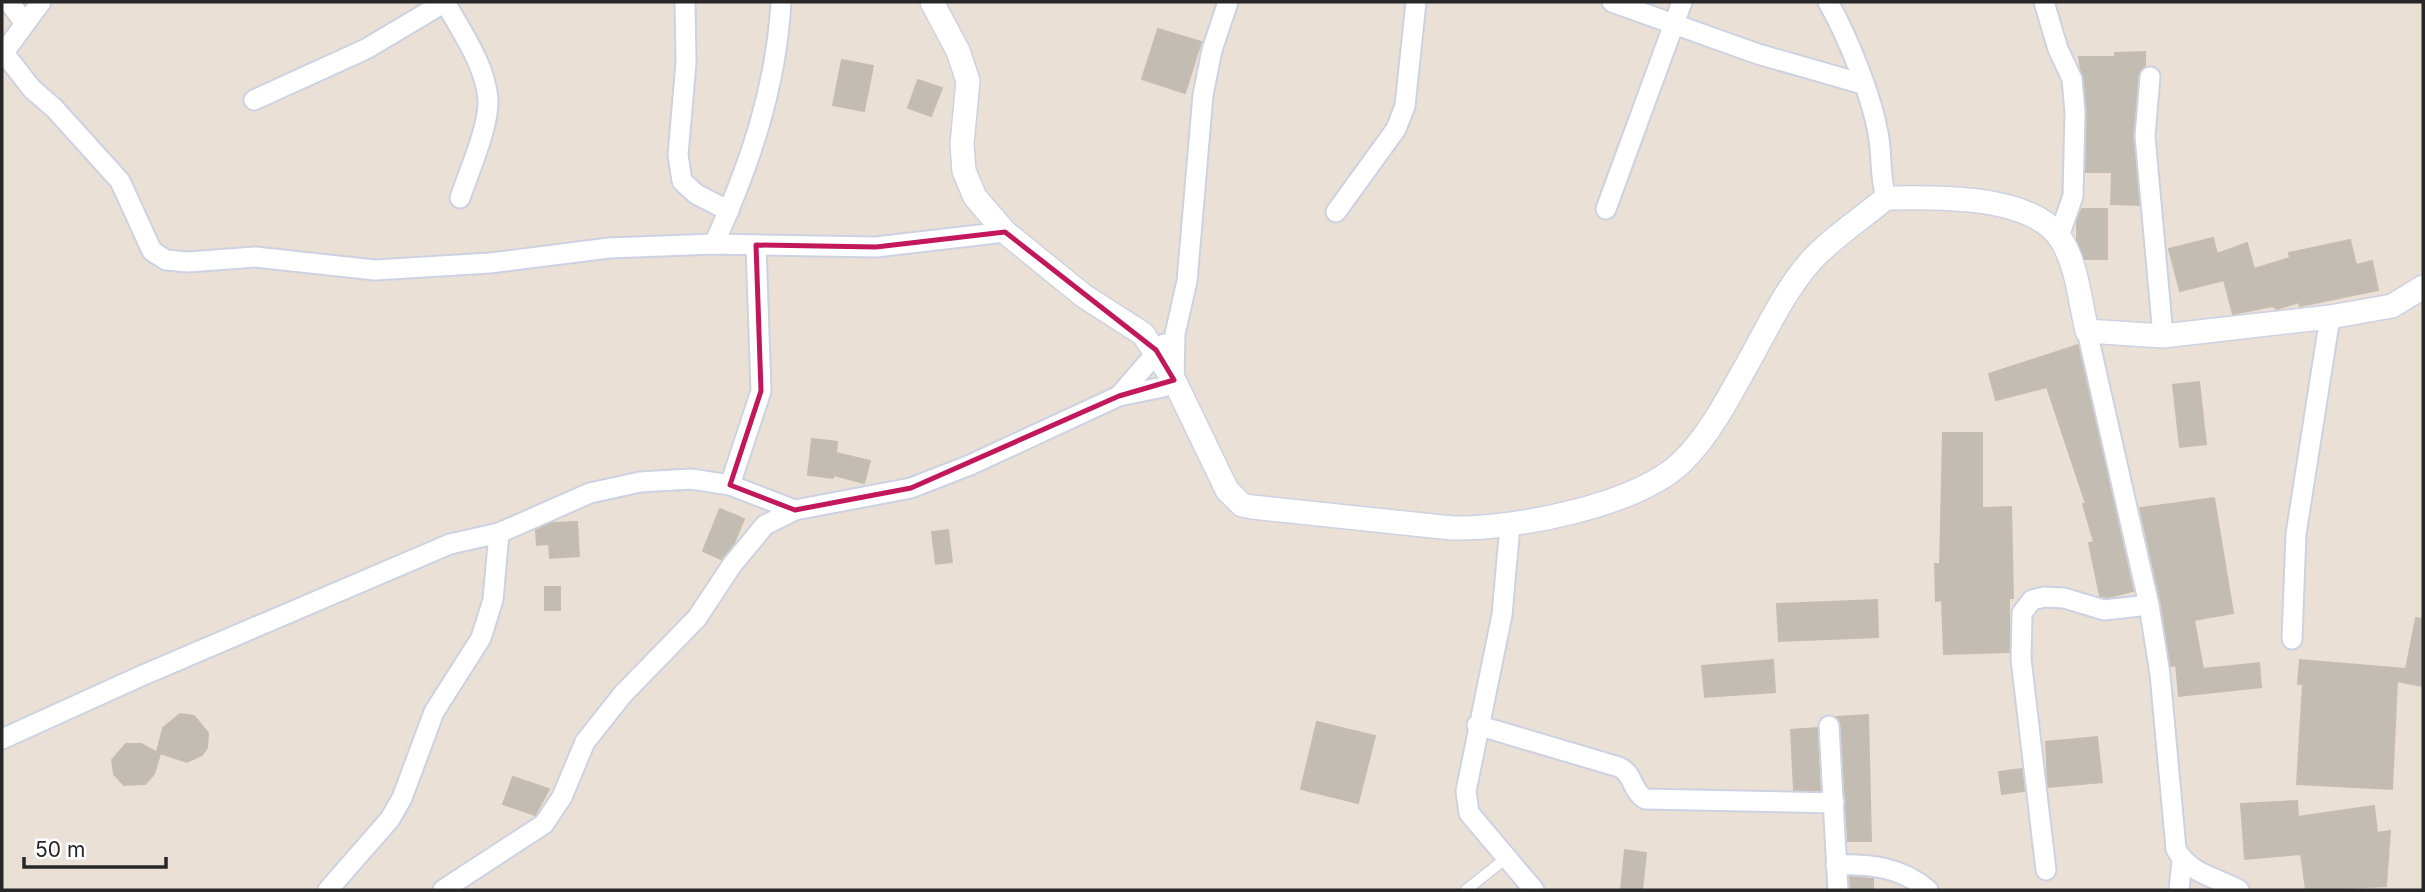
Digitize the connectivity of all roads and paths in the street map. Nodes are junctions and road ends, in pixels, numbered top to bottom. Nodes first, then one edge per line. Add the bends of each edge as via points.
1 (9, 2) edge
2 (41, 2) edge
3 (445, 2) edge
4 (685, 2) edge
5 (780, 2) edge
6 (932, 2) edge
7 (1228, 2) edge
8 (1416, 2) edge
9 (1612, 2) edge
10 (1682, 2) edge
11 (1828, 2) edge
12 (2044, 2) edge
13 (24, 22) junction
14 (1675, 23) junction
15 (3, 54) edge
16 (2150, 77) dead end
17 (1863, 84) junction
18 (254, 100) dead end
19 (460, 198) dead end
20 (1886, 198) junction
21 (1605, 209) dead end
22 (729, 211) junction
23 (1336, 212) dead end
24 (1005, 232) junction
25 (2059, 236) junction
26 (714, 244) junction
27 (756, 245) junction
28 (2423, 287) edge
29 (2330, 317) junction
30 (2087, 331) junction
31 (1175, 334) junction
32 (2163, 336) junction
33 (1156, 350) junction
34 (1174, 380) junction
35 (1119, 396) junction
36 (730, 485) junction
37 (794, 510) junction
38 (1510, 525) junction
39 (499, 533) junction
40 (2149, 605) junction
41 (2292, 639) dead end
42 (1477, 725) junction
43 (1829, 726) dead end
44 (2, 739) edge
45 (1833, 803) junction
46 (1505, 859) junction
47 (2182, 860) junction
48 (1836, 865) junction
49 (2046, 870) dead end
50 (328, 890) edge
51 (443, 890) edge
52 (1466, 890) edge
53 (1534, 890) edge
54 (1838, 890) edge
55 (1928, 890) edge
56 (2179, 890) edge
57 (2239, 890) edge

1 - 13 street
2 - 13 street
3 - 18 street via 366,49
3 - 19 street via 468,43 488,98
4 - 22 street via 686,63 678,155 682,181
5 - 22 street via 778,50 765,111
6 - 24 street via 968,81 964,171 975,197
7 - 31 street via 1203,95 1186,281
8 - 23 street via 1405,106 1396,129
9 - 14 street
10 - 14 street
11 - 17 street
12 - 25 street via 2072,79 2075,113 2073,196
13 - 15 street
14 - 17 street via 1758,54
14 - 21 street
15 - 26 street via 120,181 152,251 166,260 255,257 375,270 490,263 609,248
16 - 32 street via 2145,136
17 - 20 street via 1879,138
20 - 25 street via 1932,197 1994,205 2031,214
20 - 38 street via 1809,263 1711,426 1683,461 1660,478 1569,514
22 - 26 street
24 - 27 street via 876,247
24 - 33 street via 1084,296 1143,334
25 - 30 street via 2068,254
26 - 27 street
27 - 36 street via 761,391
28 - 29 street via 2392,306
29 - 32 street
29 - 41 street via 2296,534
30 - 32 street
30 - 40 street
31 - 33 street
31 - 34 street
33 - 34 street
33 - 35 street
34 - 35 street via 1156,389
34 - 38 street via 1227,490 1242,505 1452,528
35 - 37 street via 911,488
36 - 37 street
36 - 39 street via 691,479 640,482 590,492
37 - 51 street via 765,525 697,618 623,694 585,742 562,797 544,824
38 - 42 street via 1502,615
39 - 44 street via 450,544
39 - 50 street via 493,600 481,638 434,712 390,819
40 - 47 street via 2176,849
40 - 49 street via 2104,610 2055,596 2032,600 2022,613 2021,659
42 - 45 street via 1619,767 1627,771 1637,794 1645,799
42 - 46 street via 1466,791 1469,813
43 - 45 street
45 - 48 street
46 - 52 lane
46 - 53 street
47 - 56 street
47 - 57 street via 2195,871
48 - 54 street
48 - 55 street via 1894,870

